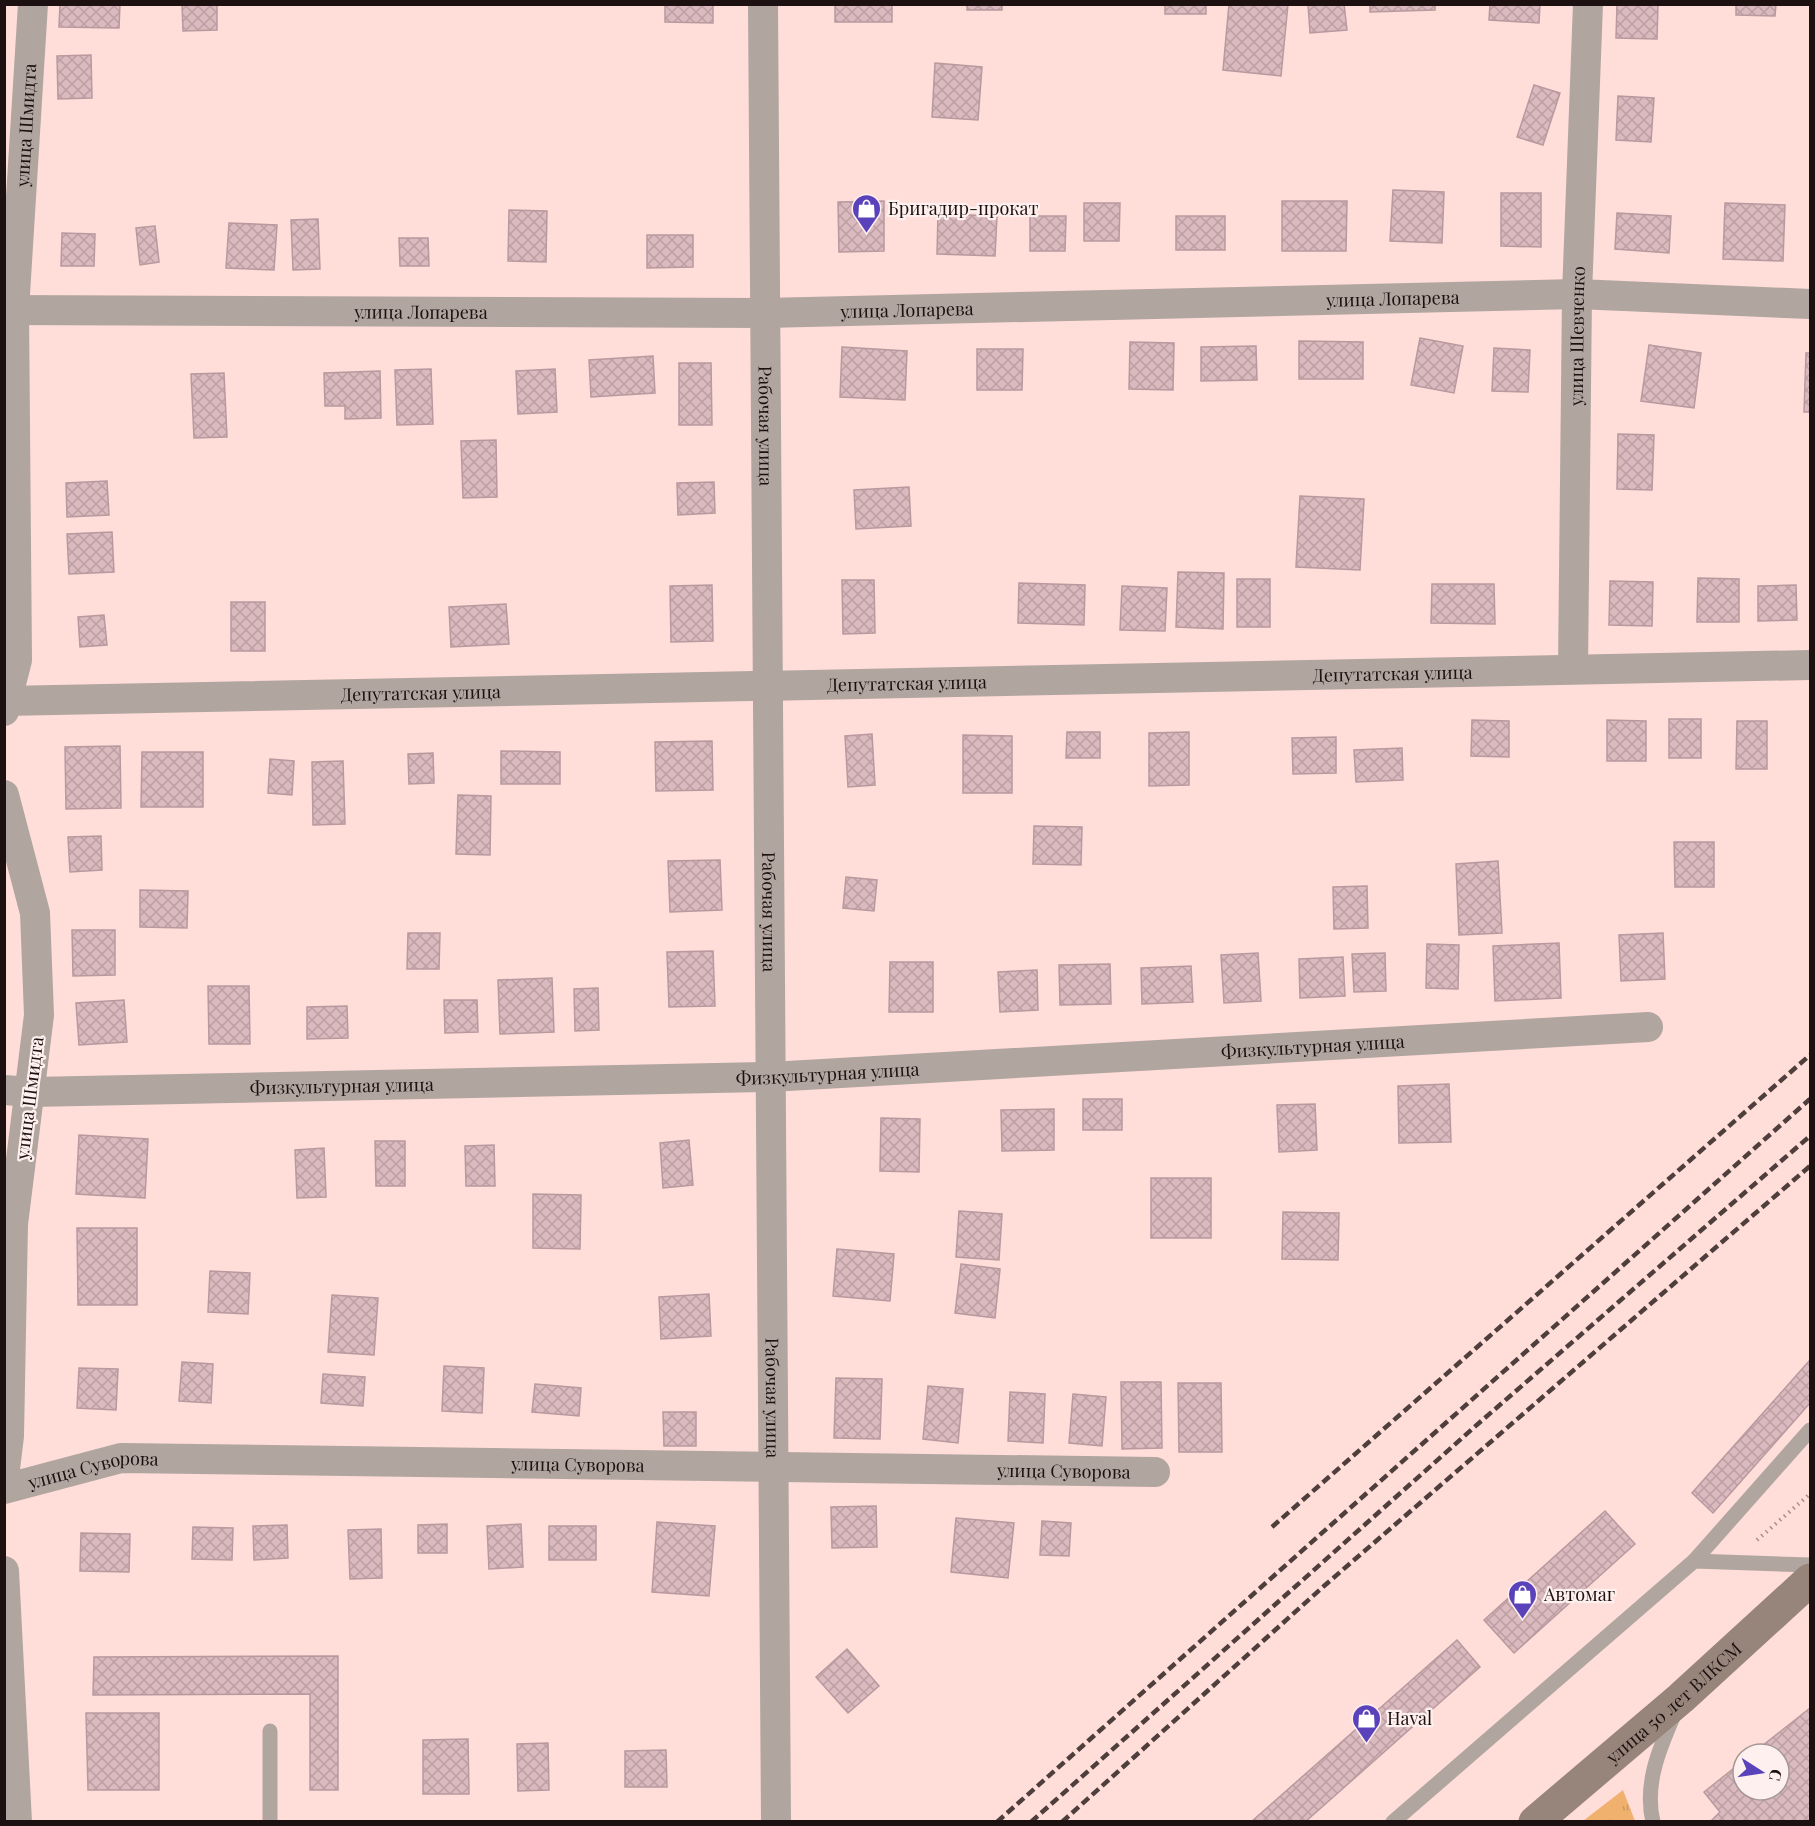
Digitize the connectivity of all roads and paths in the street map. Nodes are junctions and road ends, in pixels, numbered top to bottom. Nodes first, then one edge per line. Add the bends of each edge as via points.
1 (33, 4) edge
2 (764, 4) edge
3 (1588, 4) edge
4 (1577, 294) junction
5 (1810, 304) edge
6 (9, 310) edge
7 (765, 313) junction
8 (1810, 665) edge
9 (1573, 669) junction
10 (766, 684) junction
11 (6, 704) edge
12 (4, 795) edge
13 (1648, 1027) dead end
14 (771, 1077) junction
15 (18, 1091) edge
16 (1810, 1430) edge
17 (772, 1469) junction
18 (1155, 1472) dead end
19 (4, 1477) edge
20 (4, 1489) edge
21 (1810, 1494) edge
22 (1694, 1561) junction
23 (1731, 1563) junction
24 (1810, 1565) edge
25 (4, 1571) edge
26 (1810, 1580) edge
27 (1681, 1698) junction
28 (270, 1731) dead end
29 (777, 1820) edge
30 (17, 1821) edge
31 (270, 1821) edge
32 (1393, 1821) edge
33 (1534, 1821) edge
34 (1653, 1821) edge

1 - 6 street, улица Шмидта
2 - 7 street, Рабочая улица
3 - 4 street, улица Шевченко
4 - 5 street, улица Лопарева
4 - 7 street, улица Лопарева
4 - 9 street, улица Шевченко
6 - 7 street, улица Лопарева
6 - 11 street, улица Шмидта via 17,660
7 - 10 street, Рабочая улица
8 - 9 street, Депутатская улица
9 - 10 street, Депутатская улица
10 - 11 street, Депутатская улица
10 - 14 street, Рабочая улица
12 - 15 street, улица Шмидта via 35,913 39,1015
13 - 14 street, Физкультурная улица
14 - 15 street, Физкультурная улица
14 - 17 street, Рабочая улица
15 - 19 street, улица Шмидта via 9,1436
16 - 22 lane
17 - 18 street, улица Суворова
17 - 20 street, улица Суворова via 121,1458
17 - 29 street, Рабочая улица
21 - 23 path
22 - 23 lane
22 - 32 lane
23 - 24 lane
25 - 30 street
26 - 27 street, улица 50 лет ВЛКСМ
27 - 33 street, улица 50 лет ВЛКСМ
27 - 34 lane via 1657,1755 1649,1804
28 - 31 lane

